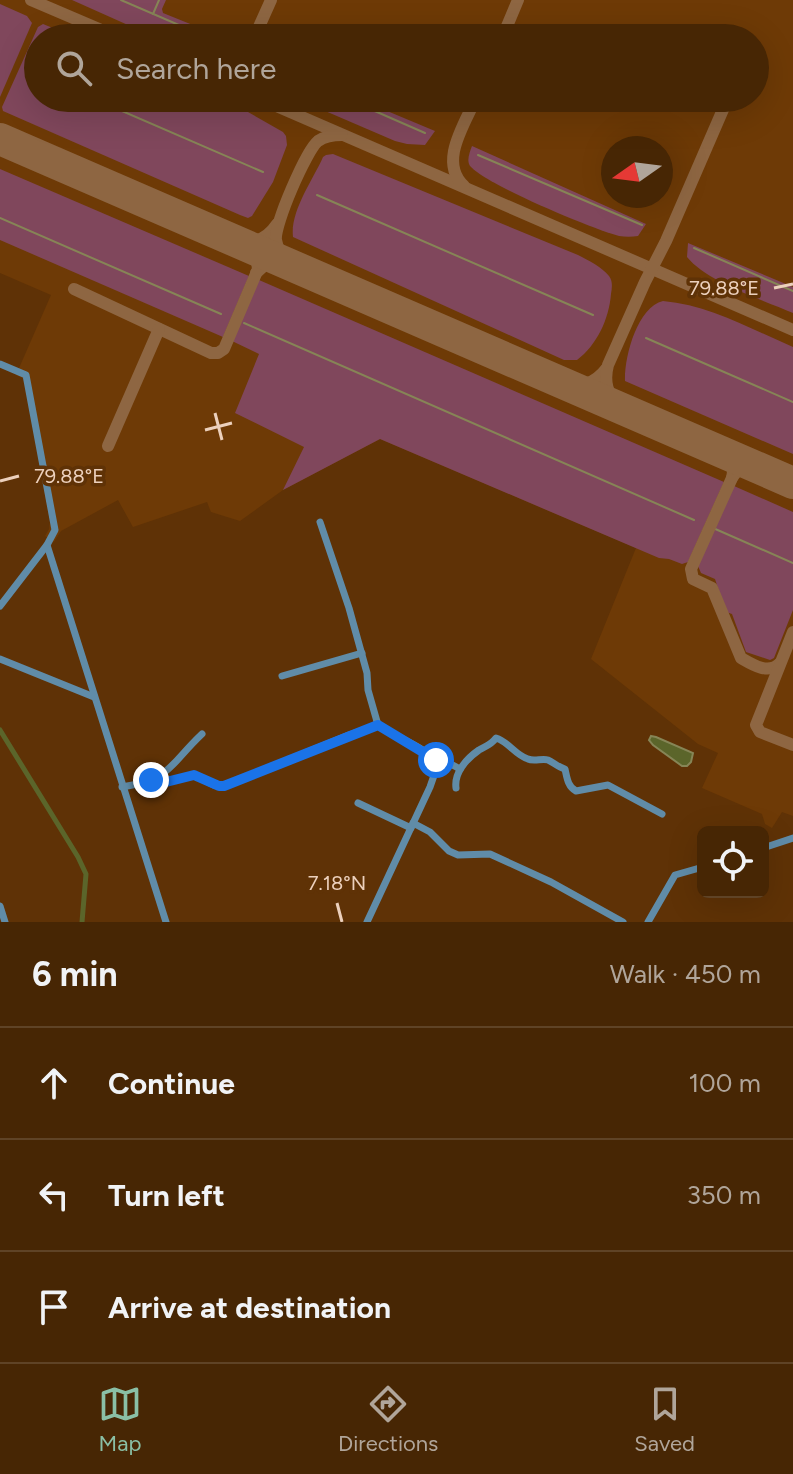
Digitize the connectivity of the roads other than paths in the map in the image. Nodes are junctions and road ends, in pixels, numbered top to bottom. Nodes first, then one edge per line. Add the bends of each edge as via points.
1 (0, 364) edge
2 (320, 522) dead end
3 (47, 545) junction
4 (0, 606) edge
5 (362, 653) junction
6 (0, 659) edge
7 (282, 676) dead end
8 (94, 697) junction
9 (378, 725) junction
10 (202, 734) dead end
11 (438, 764) junction
12 (460, 769) junction
13 (156, 779) junction
14 (122, 787) junction
15 (456, 788) dead end
16 (358, 803) dead end
17 (662, 814) dead end
18 (412, 826) junction
19 (793, 838) edge
20 (769, 846) edge
21 (697, 869) edge
22 (0, 906) edge
23 (5, 922) edge
24 (166, 922) edge
25 (367, 922) edge
26 (623, 922) edge
27 (648, 922) edge

1 - 3 street via 26,375 55,530
2 - 5 street
3 - 4 street
3 - 8 street
5 - 7 street
5 - 9 street
6 - 8 street
8 - 14 street
9 - 11 street
9 - 13 street via 224,786 194,775 166,782
10 - 13 street
11 - 12 street
11 - 18 street
12 - 15 street
12 - 17 street via 496,738 526,758 548,760 565,769 576,791 608,785
13 - 14 street
14 - 24 street
16 - 18 street
18 - 25 street
18 - 26 street via 430,832 449,851 490,854
19 - 20 street
21 - 27 street via 675,875
22 - 23 street

